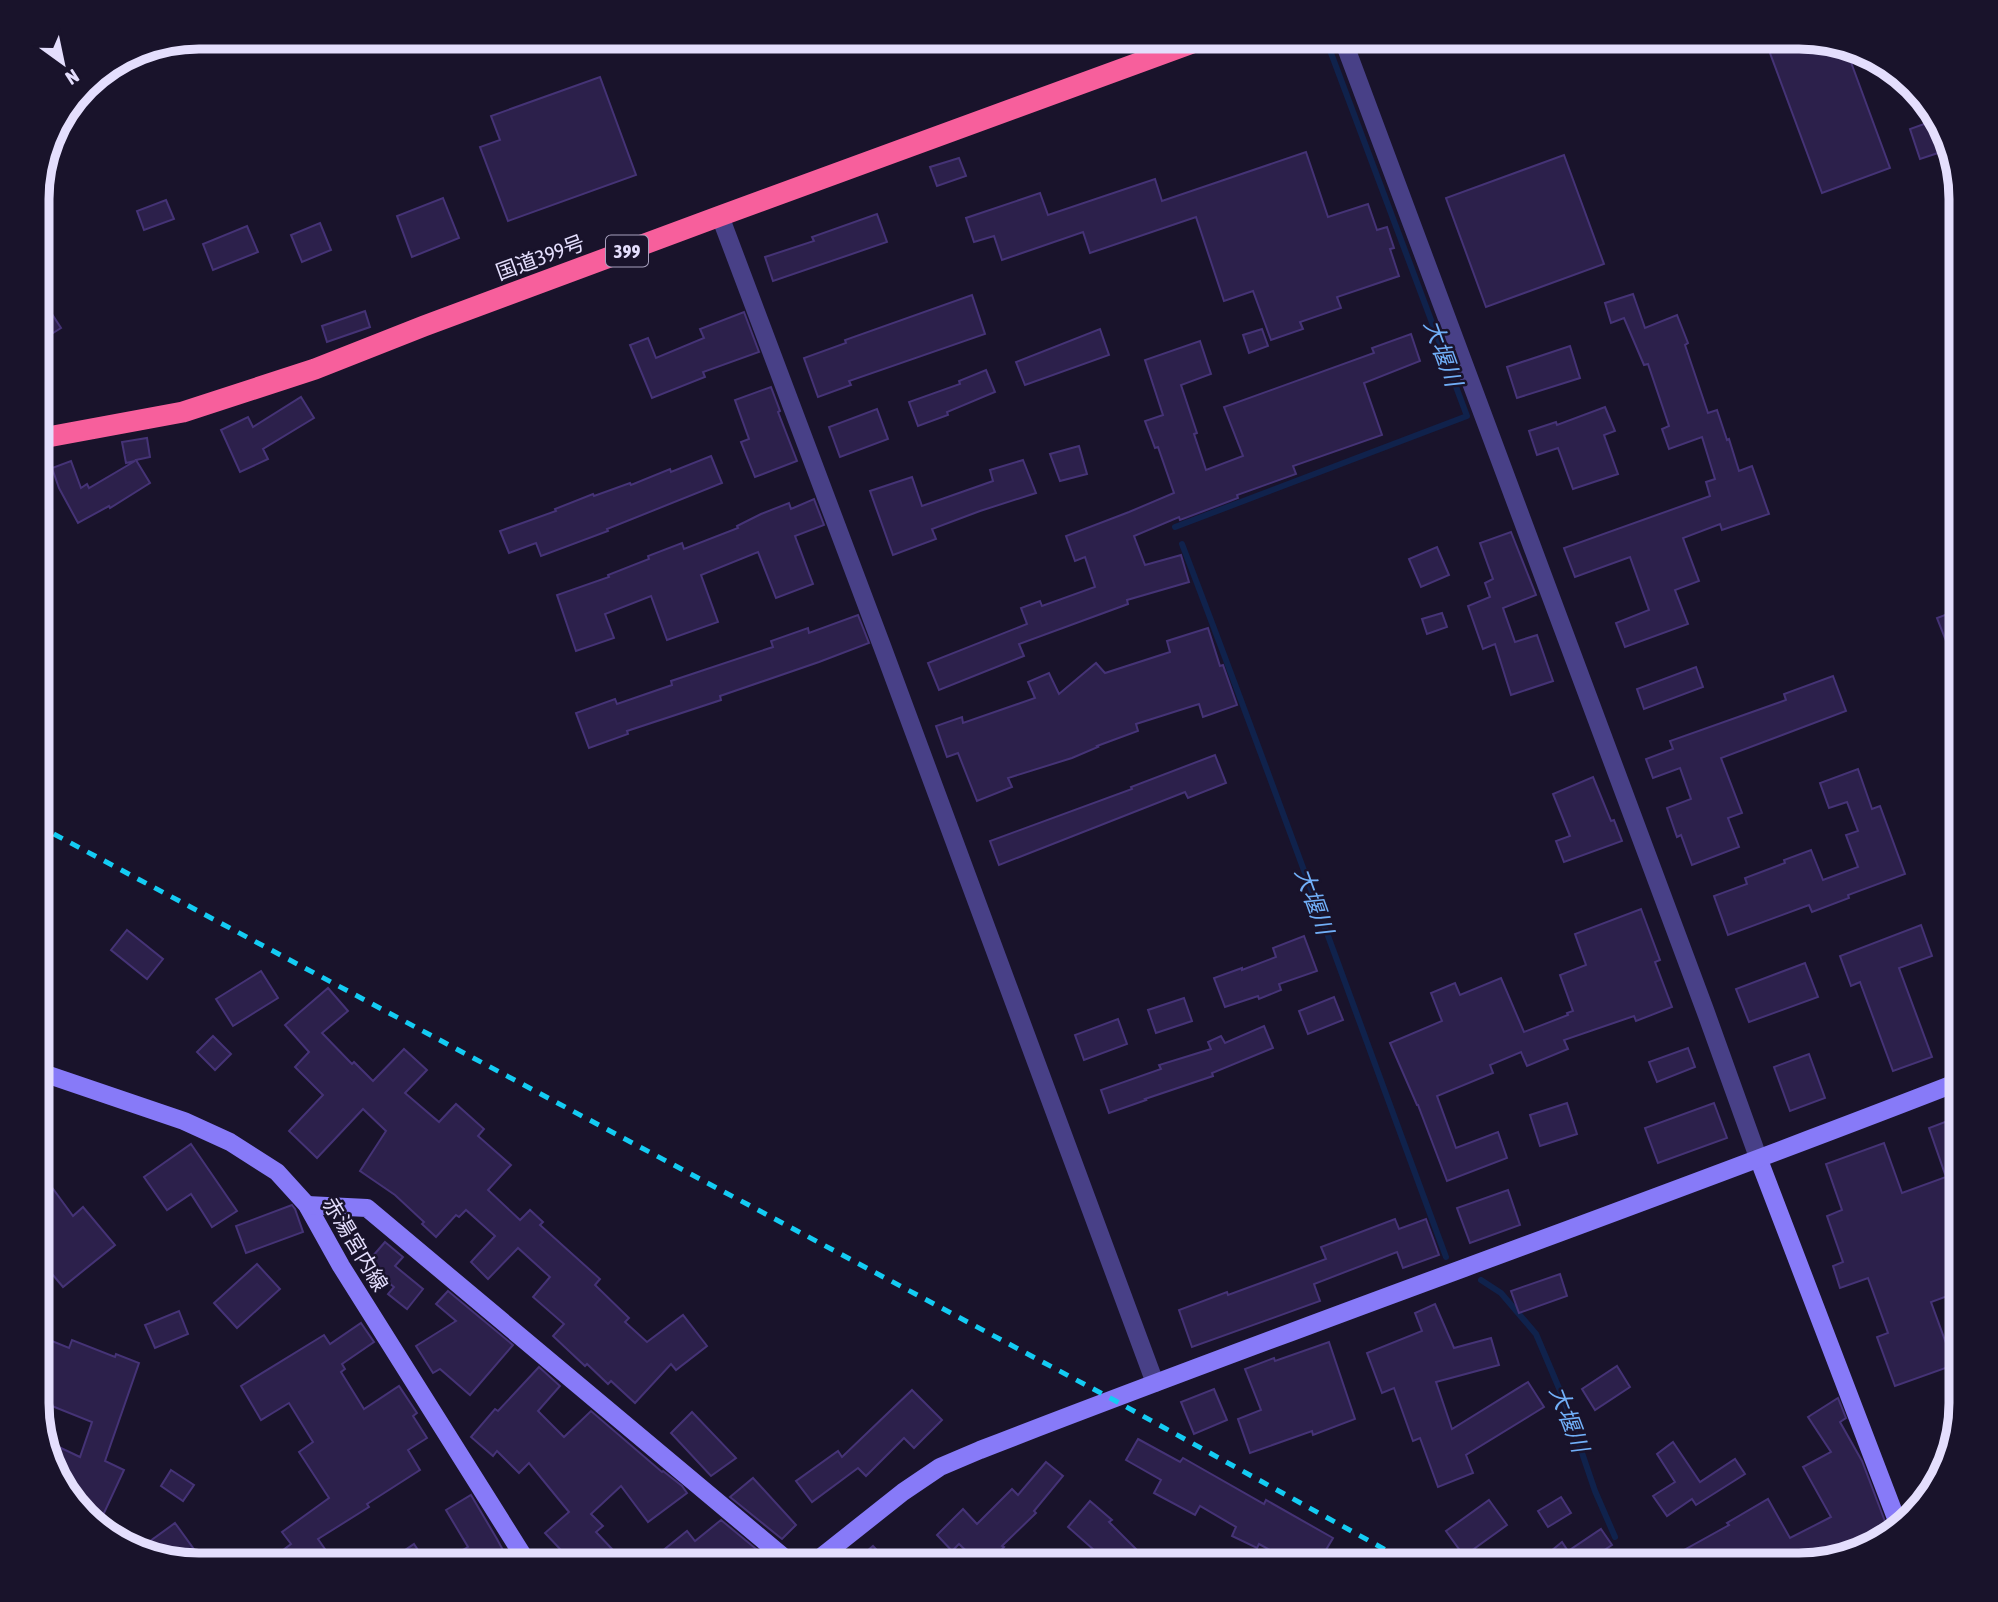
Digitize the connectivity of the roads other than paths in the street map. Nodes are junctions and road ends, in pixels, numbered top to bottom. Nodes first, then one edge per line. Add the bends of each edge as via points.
1 (1176, 49) edge
2 (1346, 49) edge
3 (720, 216) junction
4 (49, 437) edge
5 (49, 1075) edge
6 (1949, 1086) edge
7 (1759, 1160) junction
8 (307, 1205) junction
9 (1155, 1383) junction
10 (1896, 1518) edge
11 (521, 1553) edge
12 (779, 1553) edge
13 (826, 1553) edge

1 - 3 highway, 国道399号 / 399
2 - 7 street
3 - 4 highway, 国道399号 / 399 via 315,369 183,412
3 - 9 street
5 - 8 street, 赤湯宮内線 via 184,1121 230,1142 277,1172
6 - 7 street
7 - 9 street
7 - 10 street
8 - 11 street, 赤湯宮内線
8 - 12 street via 367,1208
9 - 13 street via 940,1467

